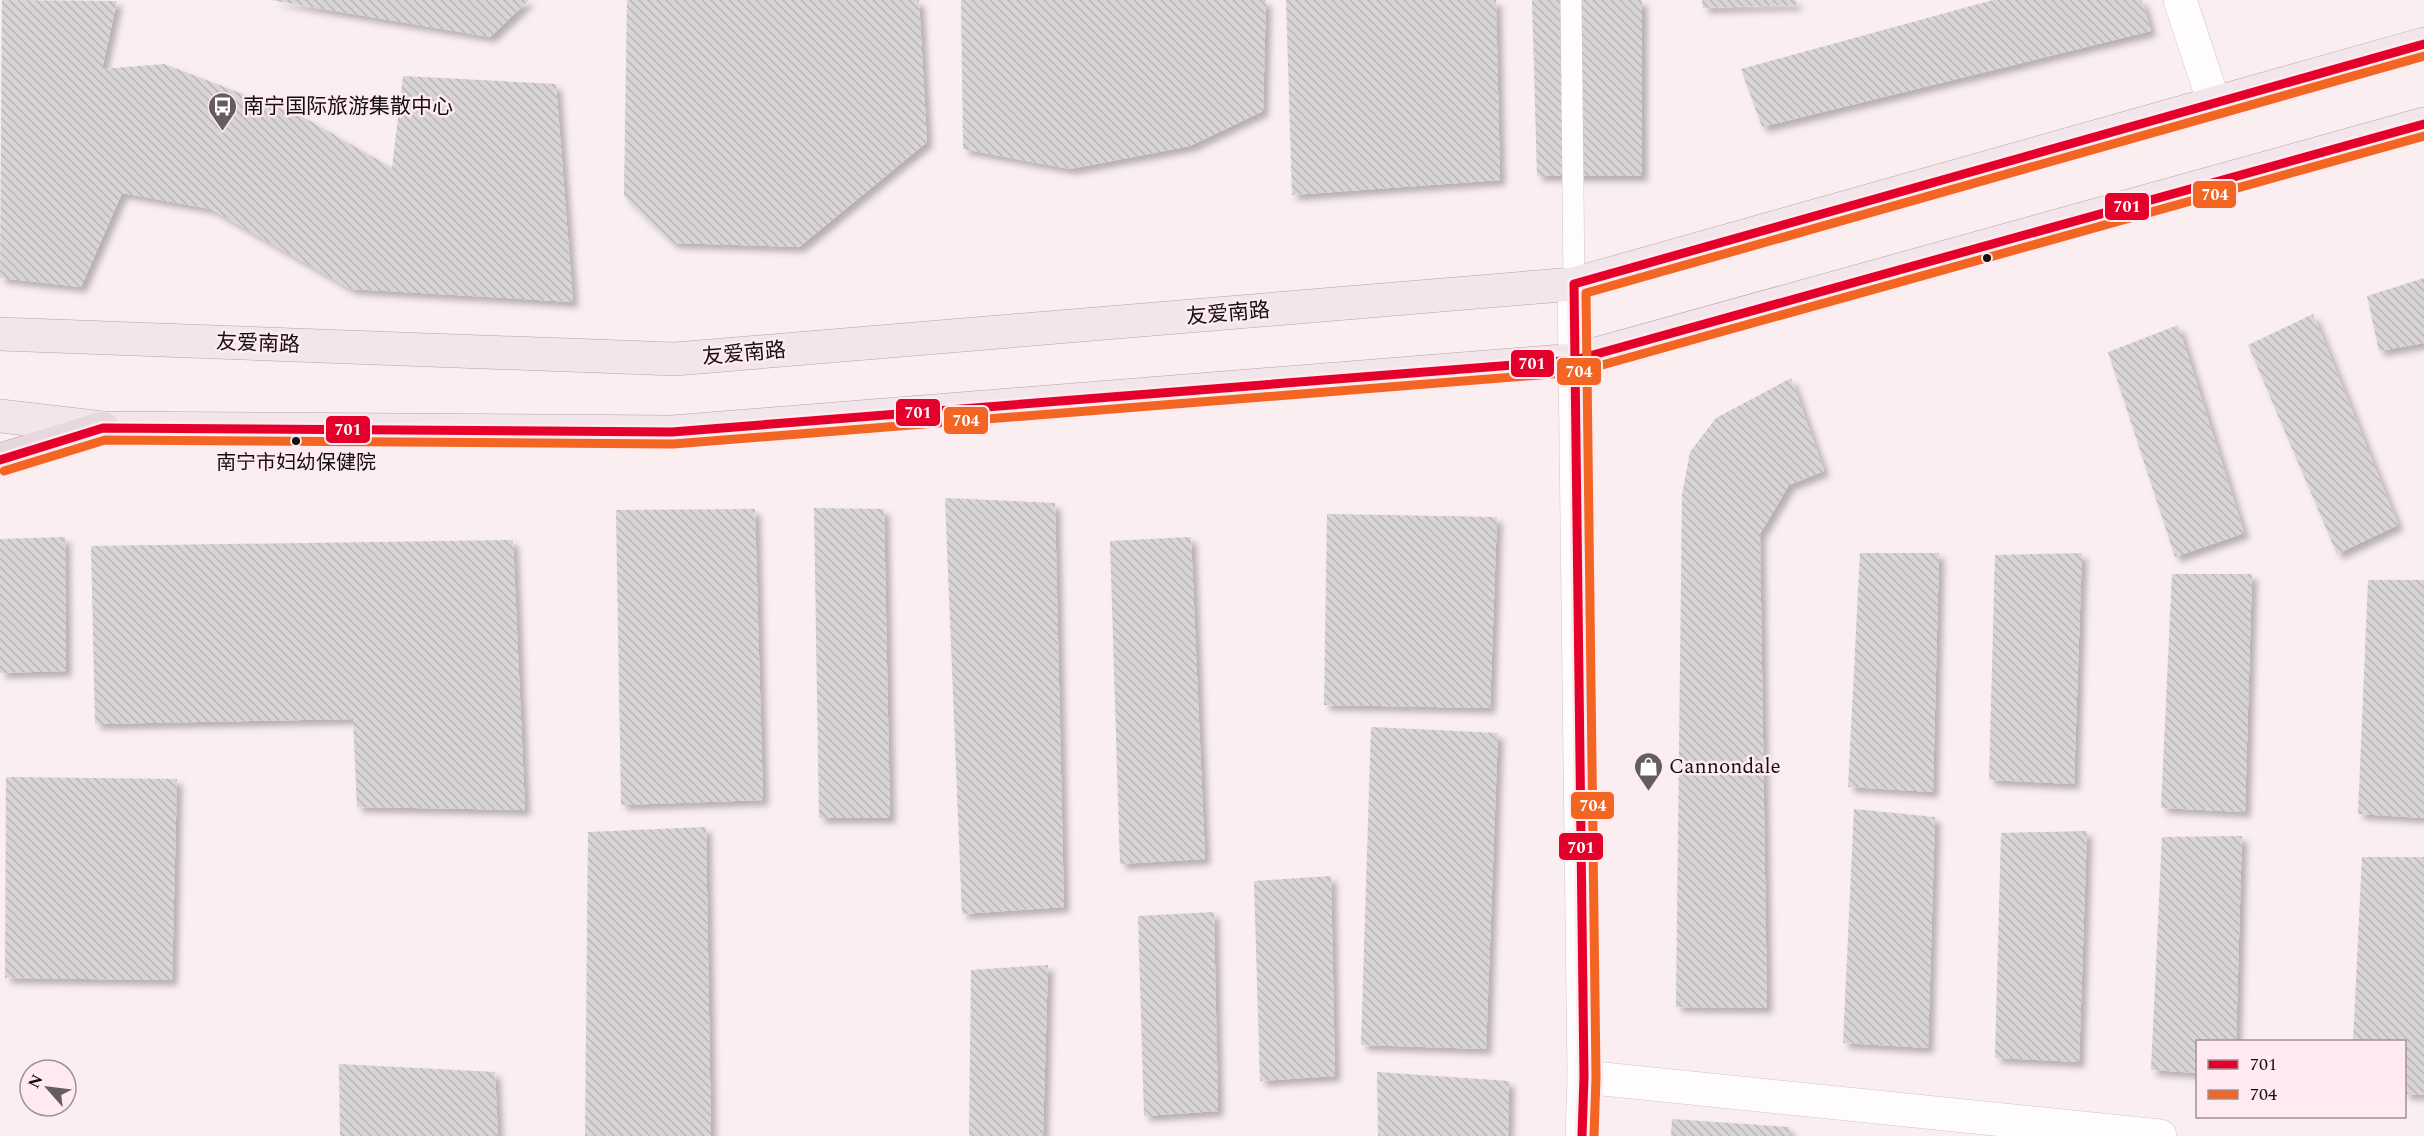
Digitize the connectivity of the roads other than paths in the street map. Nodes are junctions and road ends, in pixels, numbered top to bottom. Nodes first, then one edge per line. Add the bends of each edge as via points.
1 (1571, 0) edge
2 (2180, 0) edge
3 (2424, 44) edge
4 (2214, 104) junction
5 (2424, 123) edge
6 (1575, 284) junction
7 (0, 333) edge
8 (1575, 360) junction
9 (0, 416) edge
10 (103, 428) junction
11 (0, 460) edge
12 (1584, 1077) junction
13 (1582, 1136) edge
14 (2160, 1136) edge

1 - 6 lane
2 - 4 street
3 - 4 main road, 友爱南路
4 - 6 main road, 友爱南路
5 - 8 main road
6 - 7 main road, 友爱南路 via 675,359
6 - 8 street
8 - 10 main road via 672,432
8 - 12 street
9 - 10 main road
10 - 11 highway
12 - 13 street
12 - 14 street

